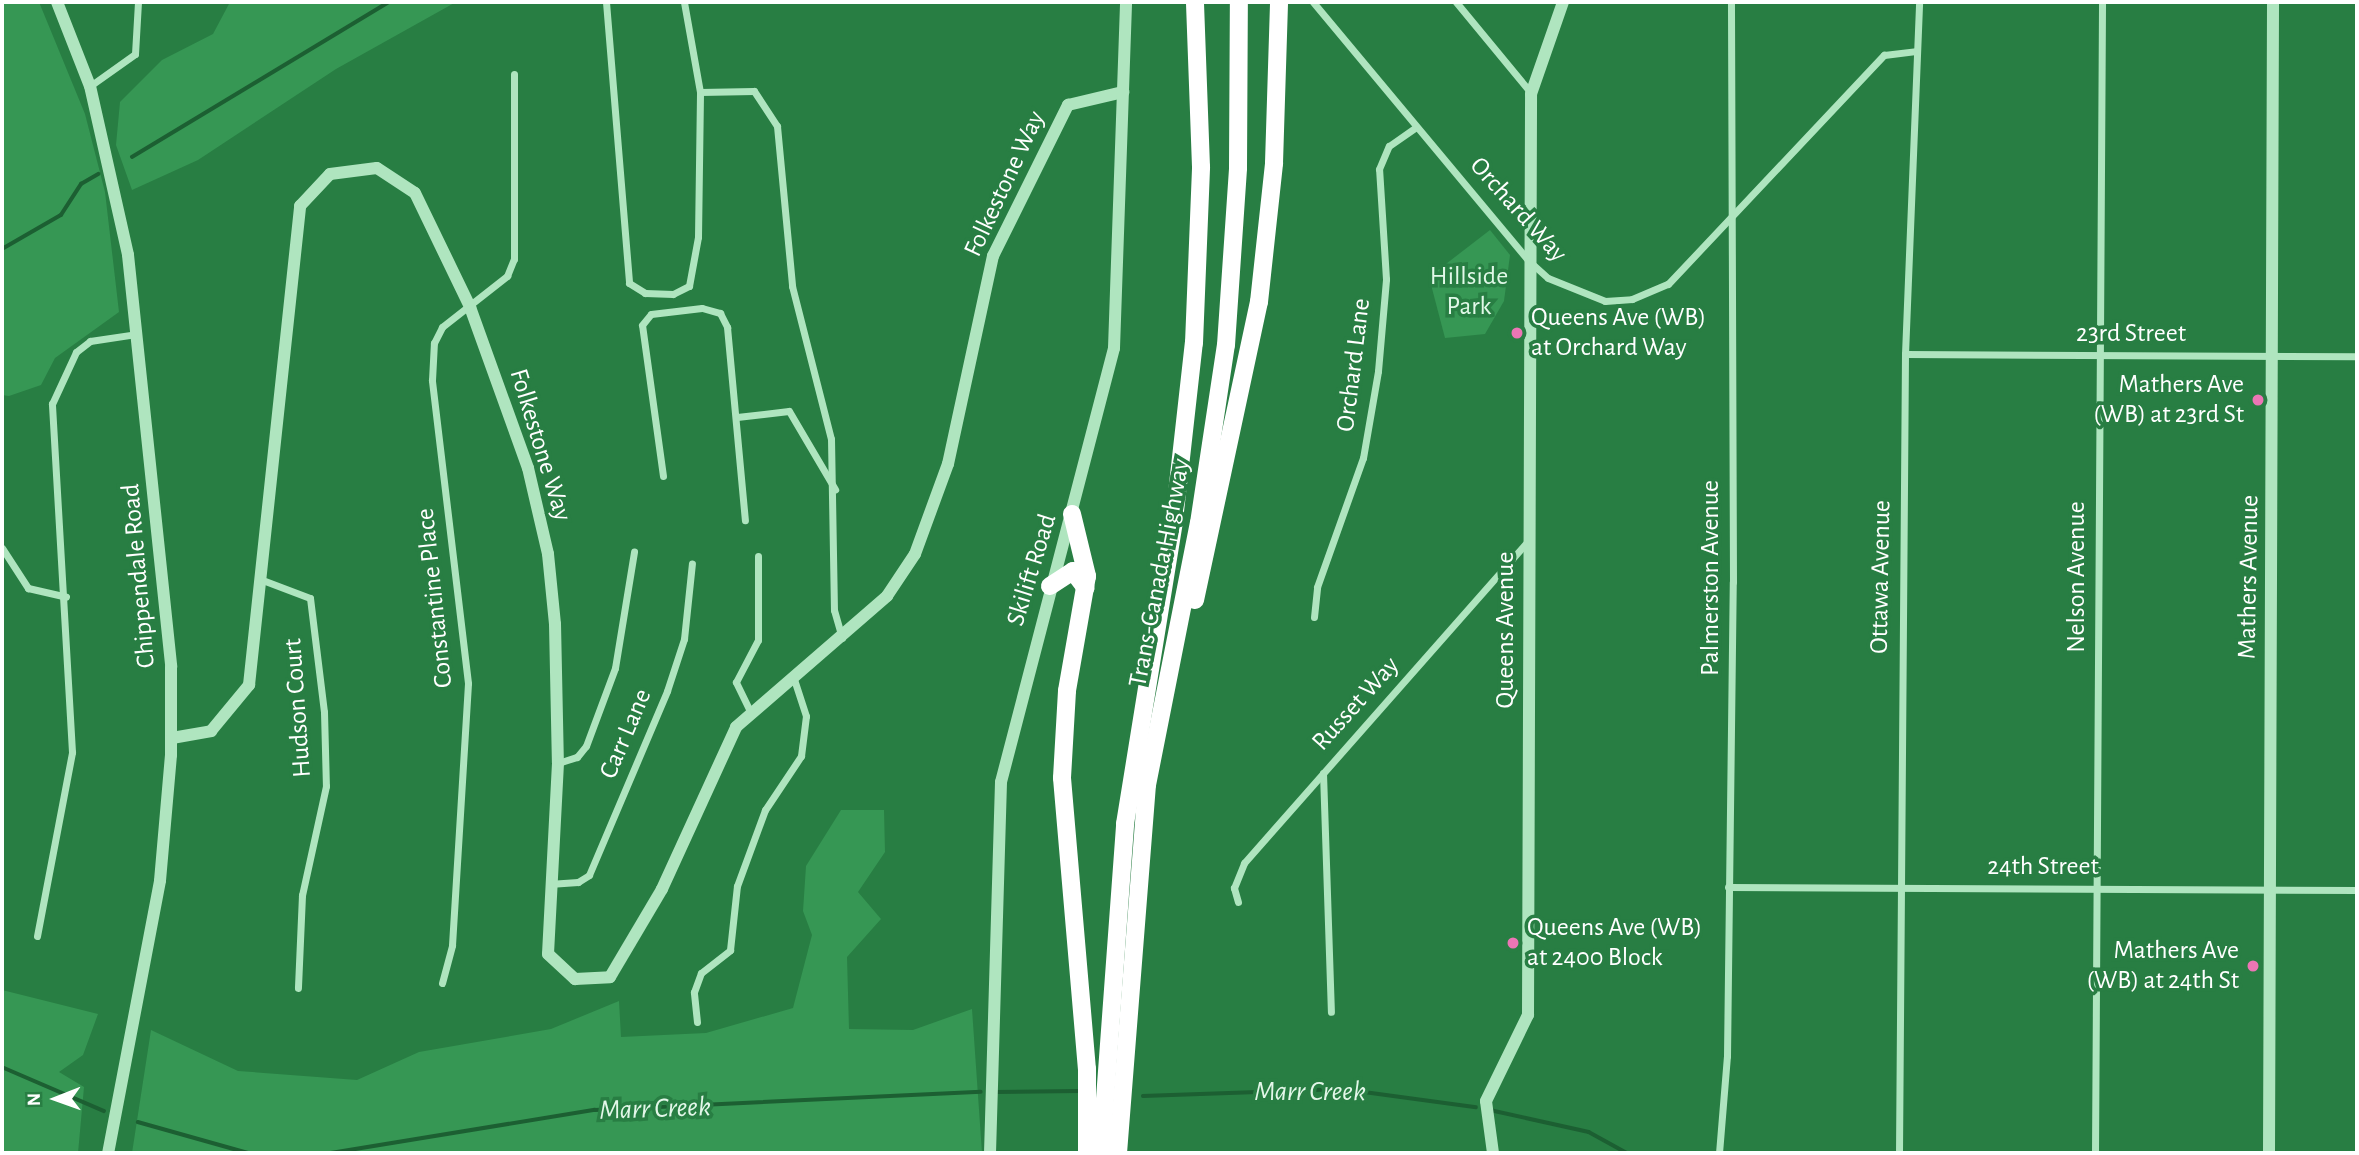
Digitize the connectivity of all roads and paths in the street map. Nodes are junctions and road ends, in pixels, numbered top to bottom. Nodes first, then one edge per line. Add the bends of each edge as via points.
1 (57, 2) edge
2 (138, 2) edge
3 (606, 2) edge
4 (684, 2) edge
5 (1126, 2) edge
6 (1195, 2) edge
7 (1239, 2) edge
8 (1279, 2) edge
9 (1313, 2) edge
10 (1456, 2) edge
11 (1563, 2) edge
12 (1731, 2) edge
13 (1919, 2) edge
14 (2102, 2) edge
15 (2273, 2) edge
16 (1916, 51) junction
17 (514, 74) dead end
18 (90, 86) junction
19 (700, 92) junction
20 (1123, 92) junction
21 (1531, 94) junction
22 (1416, 127) junction
23 (1731, 222) junction
24 (1530, 261) junction
25 (470, 307) junction
26 (137, 334) junction
27 (1905, 354) junction
28 (2100, 354) junction
29 (2274, 355) junction
30 (2357, 356) edge
31 (737, 417) junction
32 (663, 476) dead end
33 (836, 489) junction
34 (1073, 514) junction
35 (745, 520) dead end
36 (1528, 541) junction
37 (2, 548) edge
38 (634, 552) dead end
39 (758, 556) dead end
40 (692, 563) dead end
41 (265, 581) junction
42 (1050, 586) junction
43 (1086, 589) junction
44 (66, 597) junction
45 (1314, 617) dead end
46 (842, 639) junction
47 (792, 672) junction
48 (750, 709) junction
49 (172, 738) junction
50 (1154, 741) junction
51 (558, 763) junction
52 (1323, 774) junction
53 (549, 884) junction
54 (1728, 887) junction
55 (1898, 887) junction
56 (2096, 888) junction
57 (2269, 890) junction
58 (2357, 890) edge
59 (1238, 902) dead end
60 (37, 936) dead end
61 (442, 983) dead end
62 (298, 988) dead end
63 (1331, 1012) dead end
64 (696, 1021) dead end
65 (108, 1153) edge
66 (990, 1153) edge
67 (1087, 1153) edge
68 (1101, 1153) edge
69 (1118, 1153) edge
70 (1493, 1153) edge
71 (1719, 1153) edge
72 (1899, 1153) edge
73 (2095, 1153) edge
74 (2269, 1153) edge

1 - 18 street, Chippendale Road
2 - 18 street via 135,54
3 - 19 street via 629,283 645,293 673,294 689,286 698,237
4 - 19 street
5 - 20 street, Skilift Road
6 - 68 highway, Trans-Canada Highway via 1201,167 1194,343 1174,520 1125,824
7 - 50 highway, Trans-Canada Highway via 1238,168 1226,345 1201,512
8 - 50 highway via 1274,163 1251,348 1209,546
9 - 22 street, Orchard Way
10 - 21 street
11 - 21 street, Queens Avenue
12 - 23 street, Palmerston Avenue
13 - 16 street, Ottawa Avenue
14 - 28 street, Nelson Avenue
15 - 29 street, Mathers Avenue
16 - 23 street, Orchard Way via 1884,55
16 - 27 street, Ottawa Avenue
17 - 25 street, Constantine Place via 514,258 507,276
18 - 26 street, Chippendale Road via 126,243
19 - 33 street via 754,91 777,126 792,286 820,387
20 - 34 street, Skilift Road via 1114,348
20 - 46 street, Folkestone Way via 1081,98 1060,117 993,256 968,385 931,516 902,575
21 - 24 street, Queens Avenue
22 - 24 street, Orchard Way
22 - 45 street, Orchard Lane via 1389,146 1379,169 1386,279 1378,371 1363,458 1317,587
23 - 24 street, Orchard Way via 1668,284 1632,299 1579,294
23 - 54 street, Palmerston Avenue
24 - 36 street, Queens Avenue
25 - 41 street, Folkestone Way via 415,193 398,177 354,166 312,187 294,237
25 - 51 street, Folkestone Way via 528,468 548,554
25 - 61 street, Constantine Place via 442,327 434,343 432,380 468,671 452,946
26 - 44 street via 90,341 64,367 57,384 52,404
26 - 49 street, Chippendale Road via 168,625
27 - 28 street, 23rd Street
27 - 55 street, Ottawa Avenue
28 - 29 street, 23rd Street
28 - 56 street, Nelson Avenue
29 - 30 street, 23rd Street
29 - 57 street, Mathers Avenue
31 - 32 street via 720,313 702,308 651,314 641,339
31 - 33 street via 789,411
31 - 35 street
33 - 46 street via 834,610
34 - 42 street, Skilift Road
34 - 43 highway
36 - 52 street, Russet Way
36 - 70 street, Queens Avenue via 1528,1015 1486,1101
37 - 44 street via 28,588 41,596
38 - 51 street via 615,668 586,746 578,757
39 - 48 street via 758,640 736,682
40 - 53 street, Carr Lane via 688,617 671,678 589,874 578,882
41 - 49 street, Folkestone Way via 241,702 211,731
41 - 62 street, Hudson Court via 310,598 324,712 326,786 302,895
42 - 43 highway via 1073,571 1084,577
42 - 66 street, Skilift Road via 1001,782
43 - 67 highway via 1062,758
44 - 60 street via 72,752
46 - 47 street, Folkestone Way
47 - 48 street, Folkestone Way
47 - 64 street via 807,735 801,756 765,810 737,886 730,950 701,973 694,992
48 - 53 street, Folkestone Way via 716,761 662,888 610,977 575,979 548,954
49 - 65 street, Chippendale Road via 160,881
50 - 69 highway, Trans-Canada Highway via 1137,871
51 - 53 street, Folkestone Way
52 - 59 street, Russet Way via 1244,863 1234,888
52 - 63 street
54 - 55 street, 24th Street
54 - 71 street, Palmerston Avenue
55 - 56 street, 24th Street
55 - 72 street, Ottawa Avenue
56 - 57 street, 24th Street
56 - 73 street, Nelson Avenue
57 - 58 street, 24th Street
57 - 74 street, Mathers Avenue

